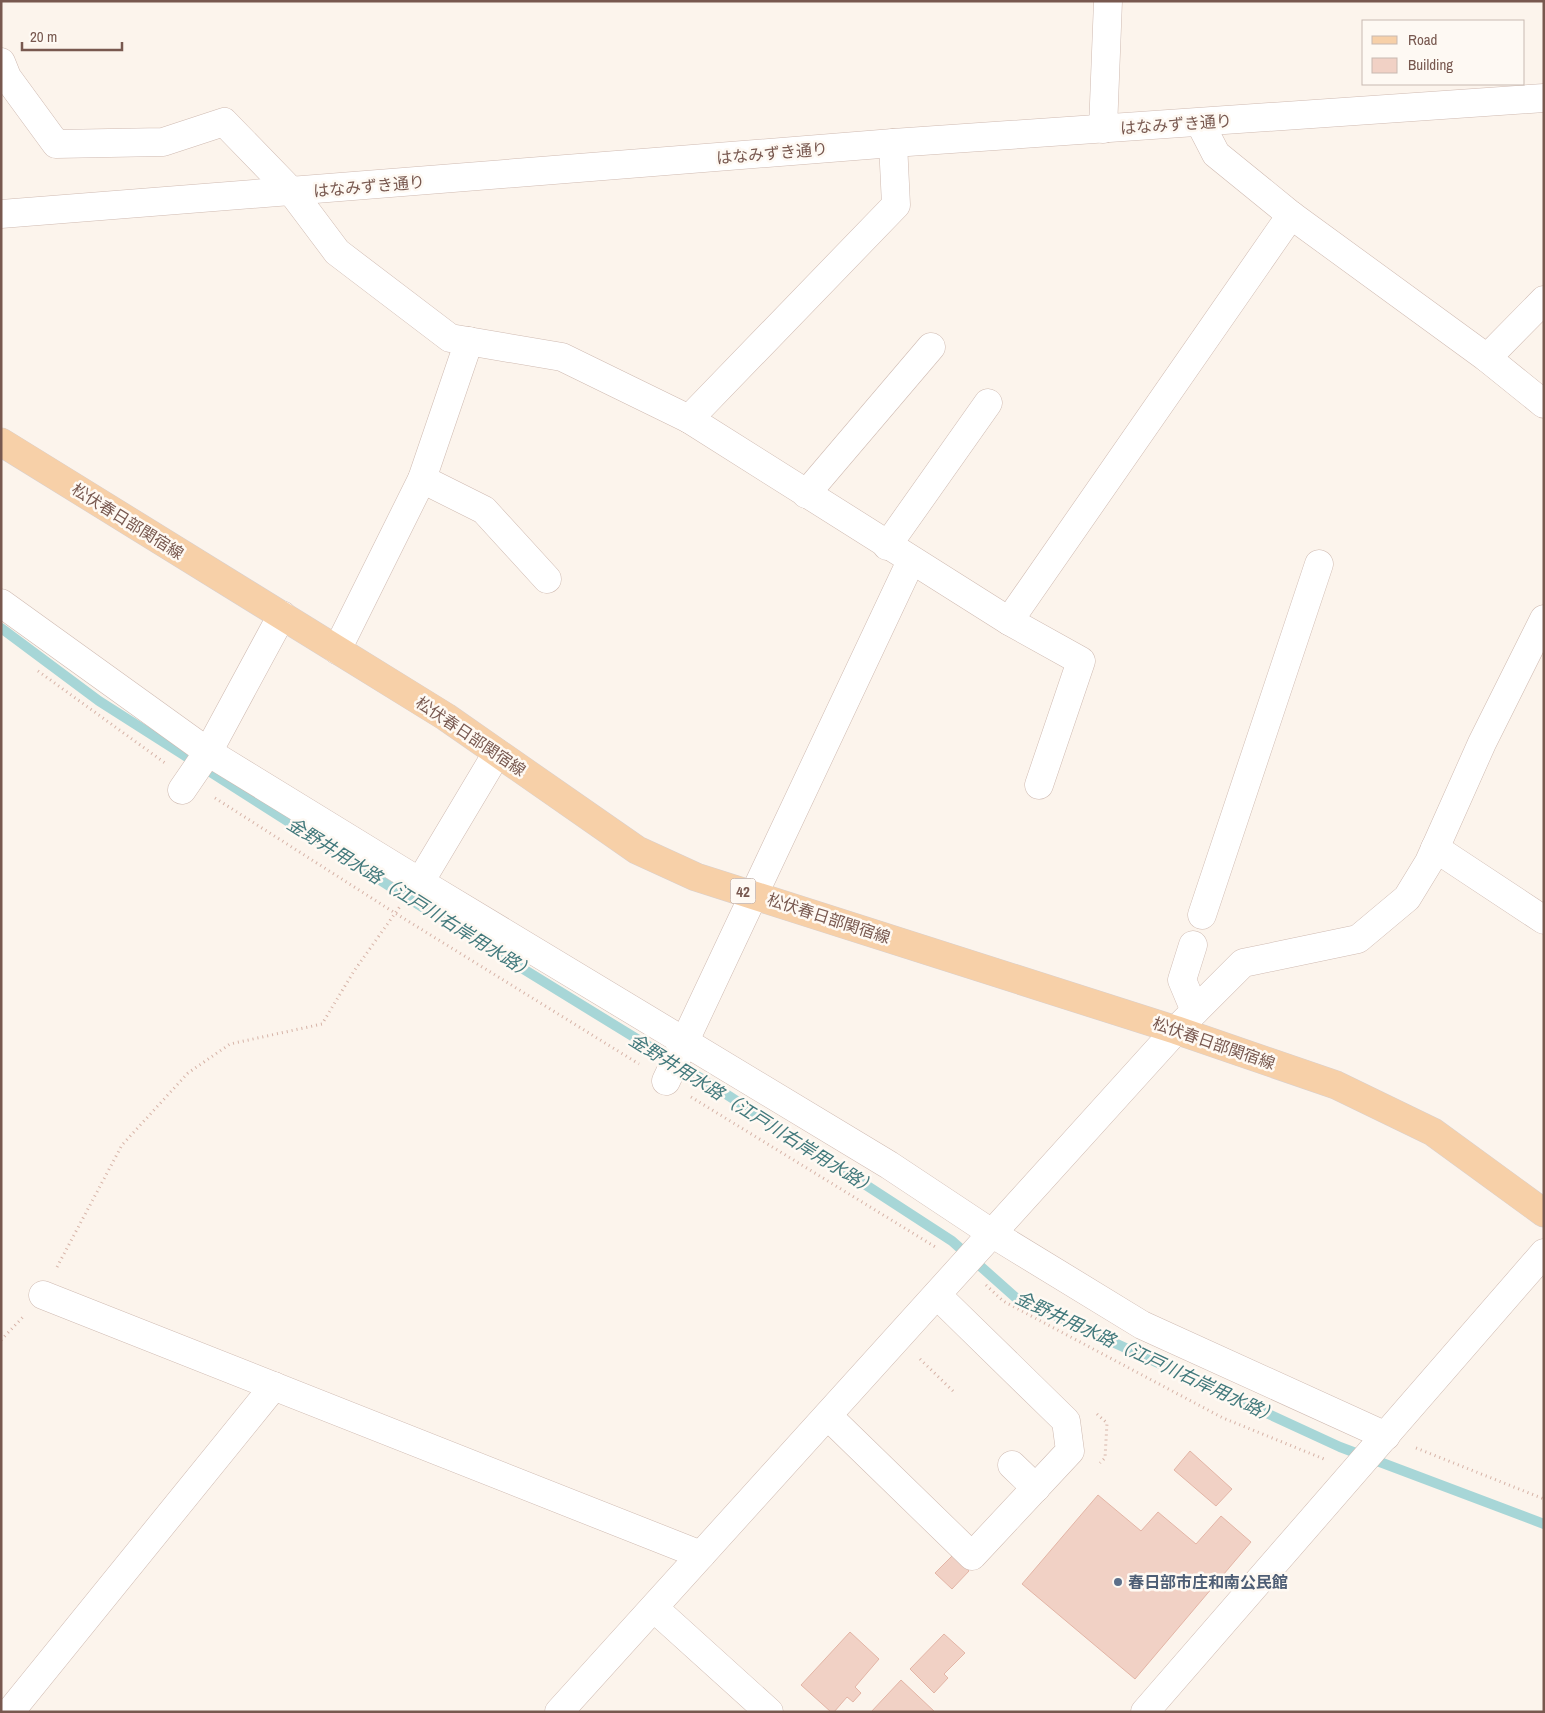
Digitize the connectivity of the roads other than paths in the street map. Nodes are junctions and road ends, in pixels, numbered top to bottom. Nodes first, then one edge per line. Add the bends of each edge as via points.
1 (1108, 1) edge
2 (1, 62) edge
3 (1544, 98) edge
4 (1200, 123) junction
5 (1103, 129) junction
6 (893, 143) junction
7 (292, 192) junction
8 (1, 214) edge
9 (1291, 215) junction
10 (1544, 300) edge
11 (469, 341) junction
12 (931, 347) dead end
13 (1487, 358) junction
14 (988, 403) dead end
15 (1544, 404) edge
16 (689, 419) junction
17 (3, 447) edge
18 (422, 479) junction
19 (806, 494) junction
20 (888, 546) junction
21 (911, 561) junction
22 (1319, 564) dead end
23 (547, 579) dead end
24 (1, 603) edge
25 (282, 615) junction
26 (1544, 619) edge
27 (1009, 621) junction
28 (337, 650) junction
29 (207, 753) junction
30 (497, 753) junction
31 (186, 783) road end
32 (1039, 785) dead end
33 (1435, 848) junction
34 (420, 882) junction
35 (755, 894) junction
36 (1202, 915) dead end
37 (1544, 920) edge
38 (1193, 945) dead end
39 (1186, 1021) junction
40 (685, 1044) junction
41 (667, 1080) road end
42 (1544, 1213) edge
43 (989, 1237) junction
44 (1544, 1253) edge
45 (43, 1294) road end
46 (937, 1295) junction
47 (274, 1386) junction
48 (828, 1416) junction
49 (1381, 1441) junction
50 (1012, 1465) dead end
51 (1036, 1488) junction
52 (701, 1555) junction
53 (654, 1608) junction
54 (10, 1712) edge
55 (558, 1712) edge
56 (769, 1712) edge
57 (1145, 1712) edge

1 - 5 street
2 - 7 street via 7,77 56,144 163,142 224,122
3 - 4 street, はなみずき通り
4 - 5 street, はなみずき通り
4 - 9 street via 1216,154
5 - 6 street, はなみずき通り
6 - 7 street, はなみずき通り
6 - 16 street via 896,205
7 - 8 street, はなみずき通り
7 - 11 street via 337,252 450,338
9 - 13 street
9 - 27 street
10 - 13 street
11 - 16 street via 562,357
11 - 18 street
12 - 19 street
13 - 15 street
14 - 20 street
16 - 19 street
17 - 25 main road, 松伏春日部関宿線 / 42
18 - 23 street via 484,510
18 - 28 street
19 - 20 street
20 - 21 street
21 - 27 street
21 - 35 street
22 - 36 street
24 - 29 street
25 - 28 main road, 松伏春日部関宿線 / 42
25 - 29 street
26 - 33 street via 1482,743
27 - 32 street via 1081,661
28 - 30 main road, 松伏春日部関宿線 / 42 via 446,717
29 - 31 street
29 - 34 street
30 - 34 street
30 - 35 main road, 松伏春日部関宿線 / 42 via 637,850 696,877
33 - 37 street
33 - 39 street via 1407,898 1358,939 1243,963
34 - 40 street
35 - 39 main road, 松伏春日部関宿線 / 42
35 - 40 street
38 - 39 street via 1182,980
39 - 42 main road, 松伏春日部関宿線 / 42 via 1336,1085 1433,1132
39 - 43 street
40 - 41 street
40 - 43 street via 889,1165
43 - 46 street
43 - 49 street via 1142,1325
44 - 49 street
45 - 47 street
46 - 48 street
46 - 51 street via 1066,1421 1070,1452
47 - 52 street
47 - 54 street
48 - 51 street via 972,1556
48 - 52 street
49 - 57 street
50 - 51 street
52 - 53 street
53 - 55 street
53 - 56 street

